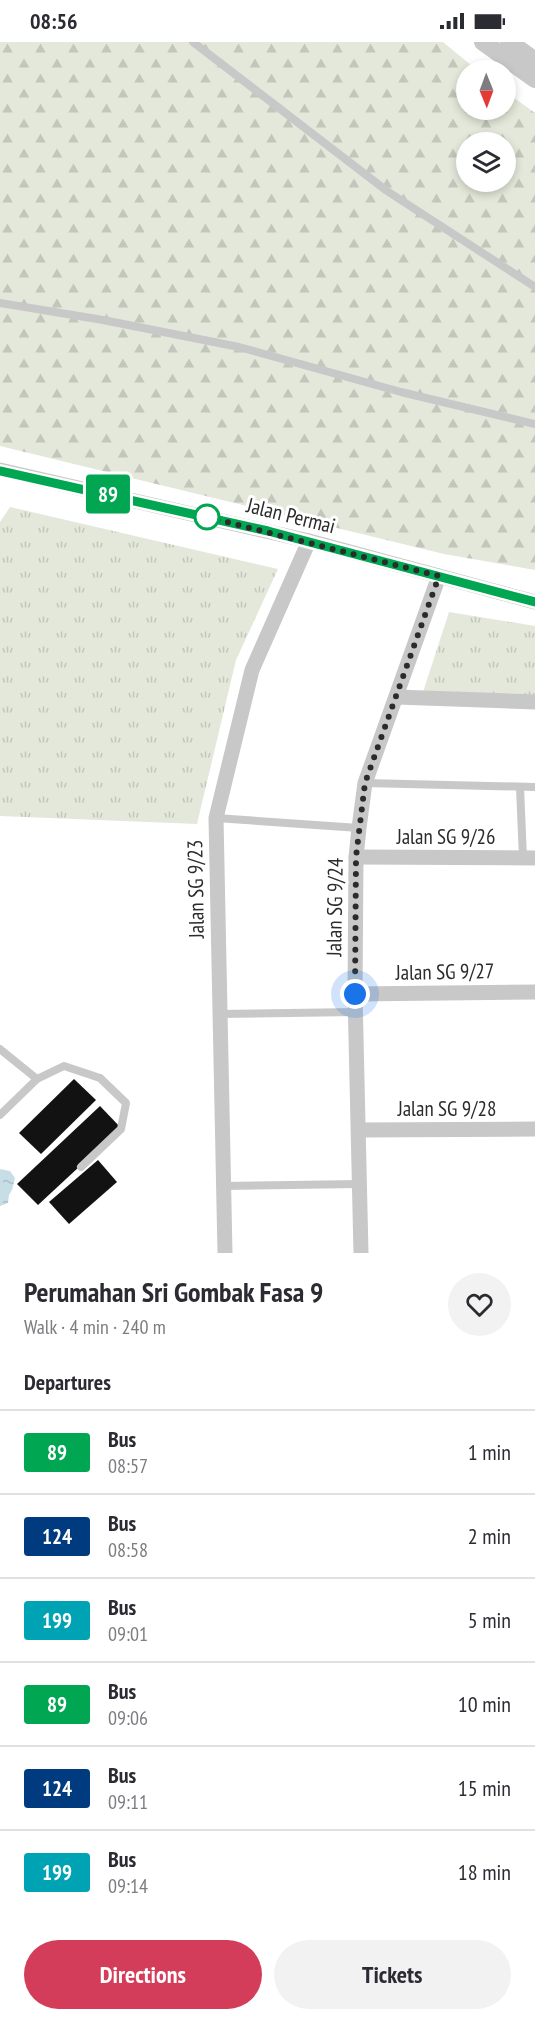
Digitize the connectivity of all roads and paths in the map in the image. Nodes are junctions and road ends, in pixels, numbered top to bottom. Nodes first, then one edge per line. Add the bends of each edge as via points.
1 (193, 42) edge
2 (483, 42) edge
3 (509, 42) edge
4 (535, 61) edge
5 (535, 79) edge
6 (535, 287) edge
7 (0, 303) edge
8 (535, 424) edge
9 (0, 471) edge
10 (309, 541) junction
11 (439, 576) junction
12 (535, 602) edge
13 (396, 697) junction
14 (535, 702) edge
15 (365, 783) junction
16 (520, 787) junction
17 (535, 787) edge
18 (216, 818) junction
19 (359, 828) junction
20 (356, 857) junction
21 (529, 858) edge
22 (535, 992) edge
23 (355, 994) junction
24 (356, 1012) junction
25 (220, 1014) junction
26 (1, 1050) edge
27 (38, 1078) junction
28 (0, 1115) edge
29 (535, 1129) edge
30 (359, 1130) junction
31 (81, 1167) dead end
32 (360, 1184) junction
33 (223, 1185) junction
34 (225, 1253) edge
35 (362, 1253) edge

1 - 6 lane via 387,191
2 - 5 street
3 - 4 street
7 - 8 lane via 238,347
9 - 10 street, Jalan Permai
10 - 11 street, Jalan Permai
10 - 18 street, Jalan SG 9/23 via 252,670
11 - 12 street, Jalan Permai
11 - 13 street, Jalan SG 9/24
13 - 14 street
13 - 15 street, Jalan SG 9/24
15 - 16 lane
15 - 19 street, Jalan SG 9/24
16 - 17 lane
16 - 21 lane
18 - 19 lane
18 - 25 street, Jalan SG 9/23
19 - 20 street, Jalan SG 9/24
20 - 21 street, Jalan SG 9/26
20 - 23 street, Jalan SG 9/24
22 - 23 street, Jalan SG 9/27
23 - 24 street, Jalan SG 9/24
24 - 25 lane
24 - 30 street, Jalan SG 9/24
25 - 33 street, Jalan SG 9/23
26 - 27 lane
27 - 28 lane
27 - 31 lane via 64,1066 100,1078 126,1103 121,1129
29 - 30 street, Jalan SG 9/28
30 - 32 street, Jalan SG 9/24
32 - 33 lane
32 - 35 street, Jalan SG 9/24
33 - 34 street, Jalan SG 9/23

